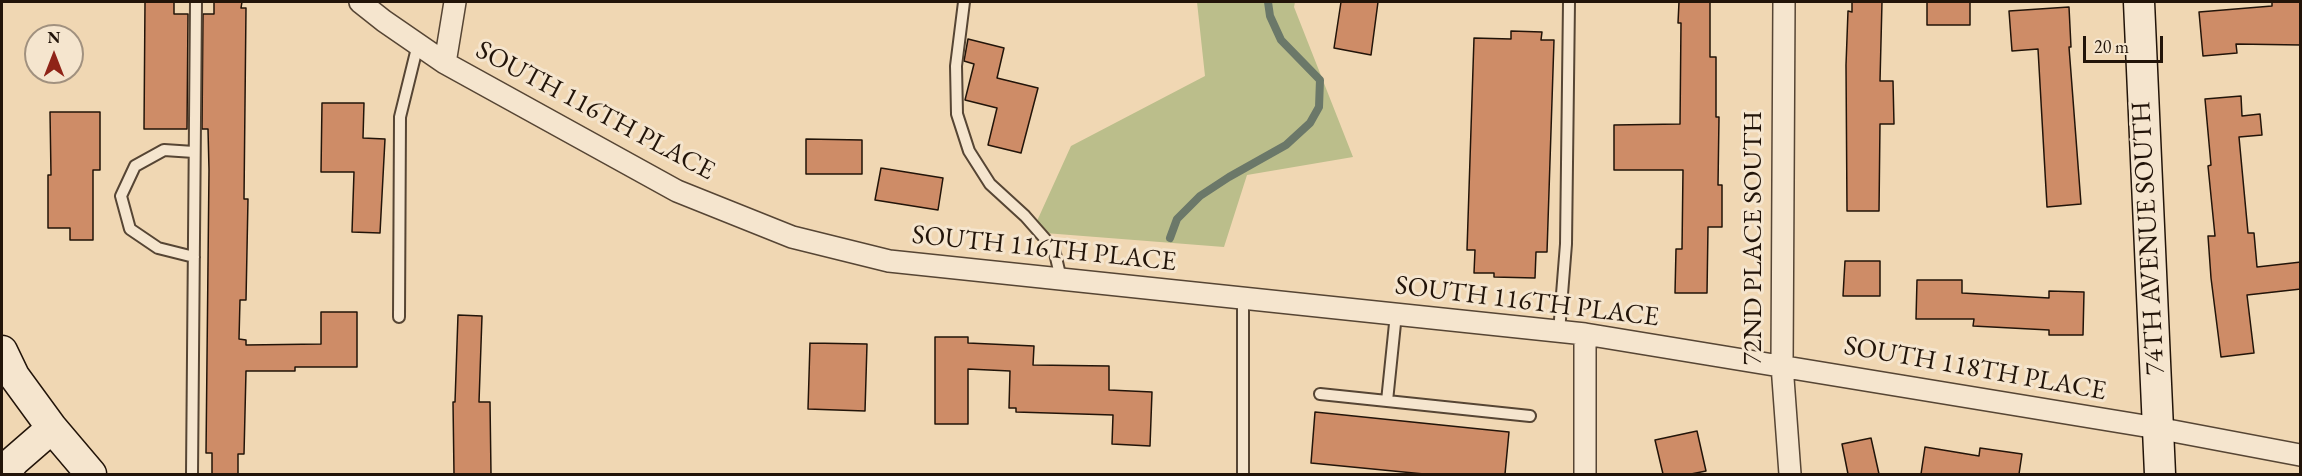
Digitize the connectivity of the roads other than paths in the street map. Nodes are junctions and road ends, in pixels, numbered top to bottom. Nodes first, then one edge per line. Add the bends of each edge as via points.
1 (196, 2) edge
2 (360, 2) edge
3 (455, 2) edge
4 (964, 2) edge
5 (1569, 2) edge
6 (1784, 2) edge
7 (2139, 2) edge
8 (418, 44) junction
9 (445, 63) junction
10 (194, 152) junction
11 (194, 257) junction
12 (1060, 279) junction
13 (1243, 298) junction
14 (1396, 314) junction
15 (399, 317) dead end
16 (1559, 332) junction
17 (1585, 334) junction
18 (2, 351) edge
19 (1782, 365) junction
20 (1320, 394) dead end
21 (1387, 401) junction
22 (1530, 417) dead end
23 (52, 428) junction
24 (2157, 428) junction
25 (2301, 454) edge
26 (4, 474) edge
27 (91, 474) edge
28 (192, 474) edge
29 (1243, 474) edge
30 (1585, 474) edge
31 (1790, 474) edge
32 (2160, 474) edge

1 - 10 lane
2 - 8 street, SOUTH 116TH PLACE
3 - 9 street
4 - 12 lane via 956,66 957,114 969,151 990,184 1054,249
5 - 16 lane via 1566,244
6 - 19 street, 72ND PLACE SOUTH
7 - 24 street, 74TH AVENUE SOUTH
8 - 9 street, SOUTH 116TH PLACE
8 - 15 lane via 400,117
9 - 12 street, SOUTH 116TH PLACE via 677,191 792,237 889,261
10 - 11 lane
10 - 11 lane via 164,150 135,166 121,196 130,229 158,248
11 - 28 lane
12 - 13 street, SOUTH 116TH PLACE
13 - 14 street, SOUTH 116TH PLACE
13 - 29 lane
14 - 16 street, SOUTH 116TH PLACE
14 - 21 lane
16 - 17 street, SOUTH 116TH PLACE
17 - 19 street, SOUTH 116TH PLACE
17 - 30 street
18 - 23 street via 14,376
19 - 24 street, SOUTH 118TH PLACE
19 - 31 street, 72ND PLACE SOUTH
20 - 21 lane
21 - 22 lane
23 - 26 street
23 - 27 street
24 - 25 street, SOUTH 118TH PLACE
24 - 32 street, 74TH AVENUE SOUTH

